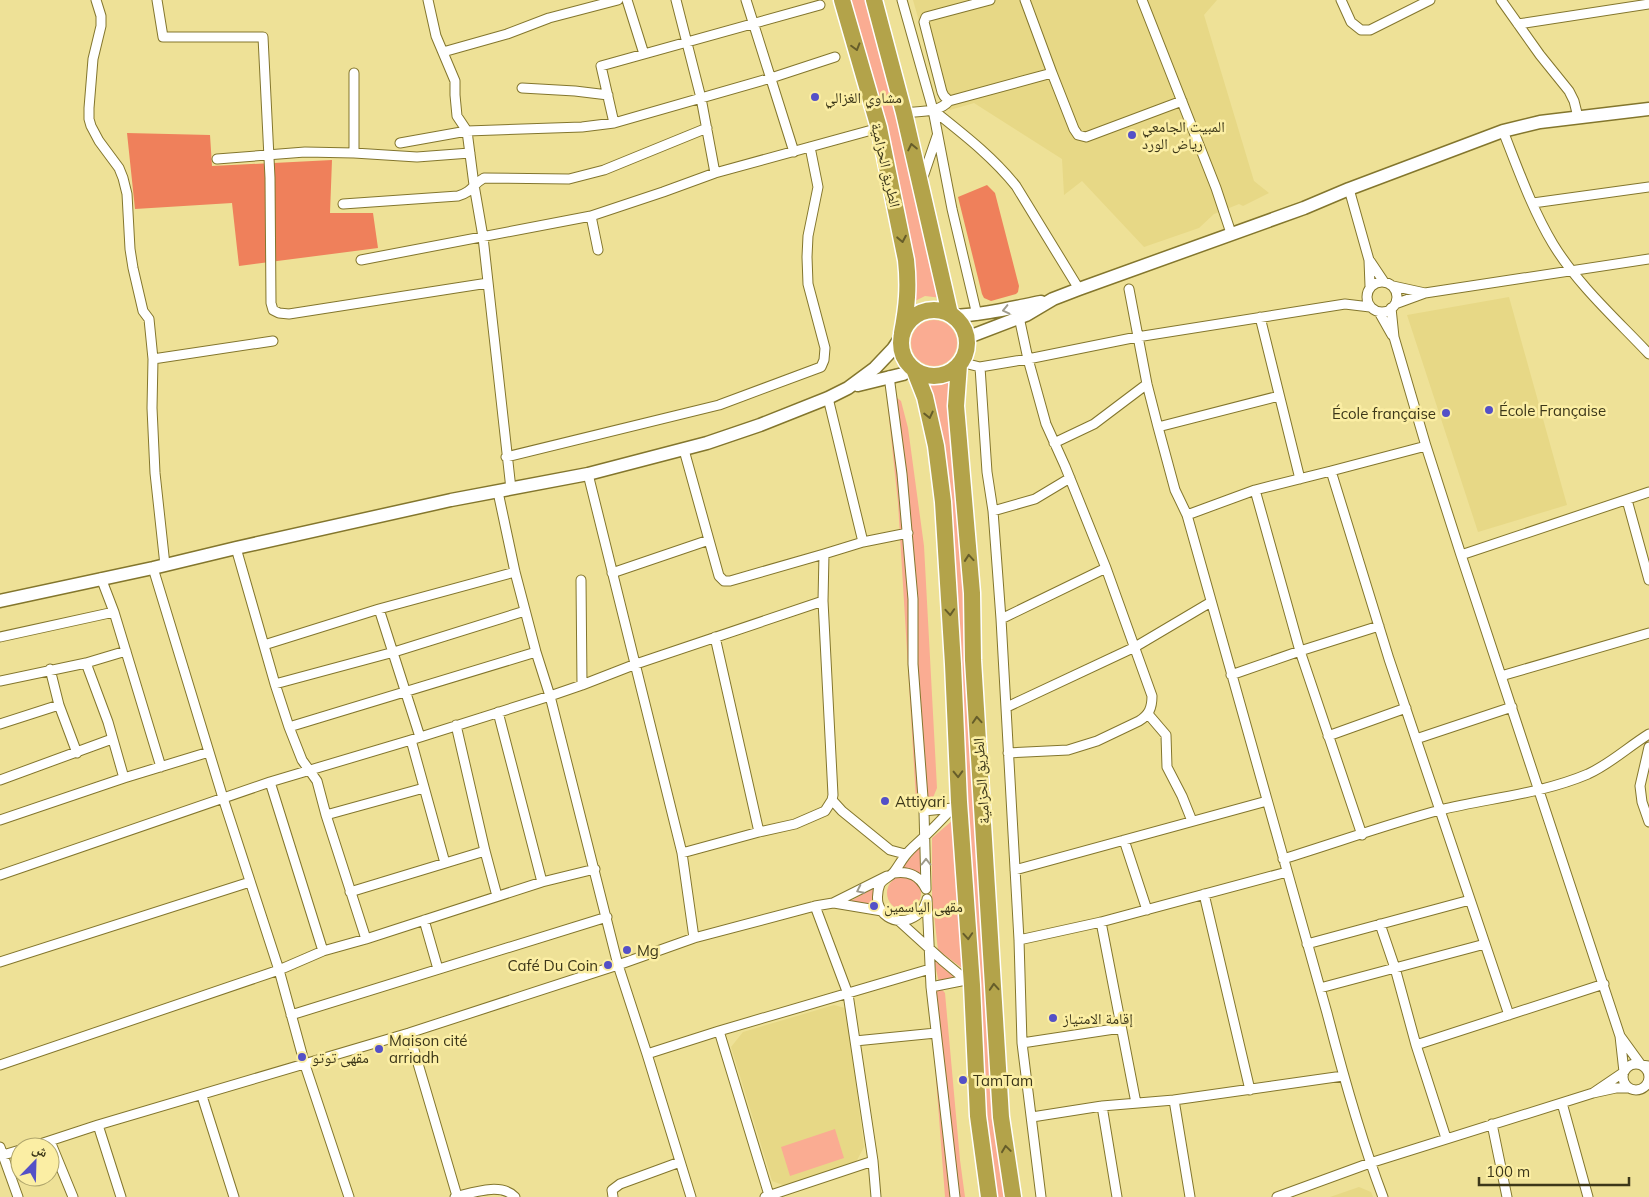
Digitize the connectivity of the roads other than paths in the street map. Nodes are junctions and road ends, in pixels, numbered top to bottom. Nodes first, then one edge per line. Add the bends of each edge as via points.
1 (96, 0) edge
2 (157, 0) edge
3 (428, 0) edge
4 (618, 0) edge
5 (627, 0) edge
6 (676, 0) edge
7 (746, 0) edge
8 (842, 0) edge
9 (874, 0) edge
10 (902, 0) edge
11 (990, 0) edge
12 (1025, 0) edge
13 (1142, 0) edge
14 (1341, 0) edge
15 (1430, 0) edge
16 (1502, 0) edge
17 (606, 1) edge
18 (1649, 4) edge
19 (820, 5) dead end
20 (754, 23) junction
21 (1518, 24) junction
22 (687, 42) junction
23 (443, 52) junction
24 (644, 54) junction
25 (835, 57) dead end
26 (354, 73) dead end
27 (1052, 73) junction
28 (771, 78) junction
29 (522, 88) dead end
30 (608, 95) junction
31 (701, 98) junction
32 (949, 101) junction
33 (1182, 101) junction
34 (1649, 109) edge
35 (933, 110) junction
36 (904, 113) junction
37 (1578, 117) junction
38 (614, 123) junction
39 (707, 128) junction
40 (879, 128) junction
41 (467, 131) junction
42 (1503, 132) junction
43 (937, 135) junction
44 (400, 143) dead end
45 (810, 147) junction
46 (794, 152) junction
47 (354, 153) junction
48 (470, 153) junction
49 (268, 155) junction
50 (217, 159) dead end
51 (715, 173) junction
52 (474, 185) junction
53 (920, 185) junction
54 (1649, 187) edge
55 (1349, 189) junction
56 (1532, 203) junction
57 (342, 204) dead end
58 (592, 216) junction
59 (1231, 233) junction
60 (483, 237) junction
61 (598, 250) dead end
62 (1649, 259) edge
63 (361, 260) dead end
64 (1370, 260) junction
65 (1572, 271) junction
66 (1384, 282) junction
67 (488, 283) junction
68 (1393, 286) junction
69 (1079, 289) junction
70 (1129, 289) dead end
71 (1369, 290) junction
72 (1425, 293) junction
73 (1053, 299) junction
74 (1345, 304) junction
75 (1393, 306) junction
76 (1370, 307) junction
77 (1379, 312) junction
78 (951, 315) junction
79 (977, 315) junction
80 (1260, 317) junction
81 (1019, 318) junction
82 (902, 335) junction
83 (1137, 337) junction
84 (1394, 337) junction
85 (966, 338) junction
86 (273, 341) dead end
87 (1649, 354) edge
88 (153, 359) junction
89 (1028, 359) junction
90 (959, 363) junction
91 (980, 367) junction
92 (913, 369) junction
93 (889, 376) junction
94 (1147, 384) junction
95 (848, 388) junction
96 (1279, 396) junction
97 (828, 398) junction
98 (1158, 427) junction
99 (1054, 443) junction
100 (1426, 446) junction
101 (684, 450) junction
102 (506, 457) junction
103 (1331, 471) junction
104 (588, 474) junction
105 (1070, 478) junction
106 (1300, 479) junction
107 (1255, 490) junction
108 (504, 491) junction
109 (1649, 492) edge
110 (1627, 500) junction
111 (993, 511) junction
112 (1187, 515) junction
113 (908, 533) junction
114 (710, 540) junction
115 (863, 542) junction
116 (236, 548) junction
117 (824, 554) junction
118 (1461, 555) junction
119 (159, 567) junction
120 (1106, 568) junction
121 (514, 572) junction
122 (612, 573) junction
123 (101, 578) junction
124 (581, 580) dead end
125 (1649, 580) edge
126 (0, 601) edge
127 (823, 601) junction
128 (1210, 602) junction
129 (379, 609) junction
130 (525, 611) junction
131 (114, 612) junction
132 (1001, 619) junction
133 (1379, 626) junction
134 (1649, 632) edge
135 (0, 637) edge
136 (715, 638) junction
137 (264, 645) junction
138 (1135, 647) junction
139 (126, 651) junction
140 (1300, 651) junction
141 (394, 652) junction
142 (536, 652) junction
143 (86, 663) junction
144 (636, 664) junction
145 (50, 669) junction
146 (1231, 675) junction
147 (1501, 676) junction
148 (0, 681) edge
149 (275, 684) junction
150 (582, 685) junction
151 (406, 691) junction
152 (550, 696) junction
153 (59, 704) junction
154 (1512, 707) junction
155 (1006, 708) junction
156 (1406, 708) junction
157 (498, 712) junction
158 (1148, 714) junction
159 (0, 724) edge
160 (456, 725) junction
161 (289, 727) junction
162 (1649, 734) edge
163 (1328, 736) junction
164 (112, 739) junction
165 (416, 739) junction
166 (1416, 739) junction
167 (1649, 747) edge
168 (209, 752) junction
169 (77, 753) junction
170 (1008, 753) junction
171 (161, 767) junction
172 (308, 770) junction
173 (124, 778) junction
174 (0, 780) edge
175 (270, 782) junction
176 (424, 788) junction
177 (1538, 790) junction
178 (223, 798) junction
179 (832, 800) junction
180 (1267, 801) junction
181 (956, 805) junction
182 (1440, 810) junction
183 (924, 811) junction
184 (326, 815) junction
185 (0, 820) edge
186 (1192, 822) junction
187 (1649, 822) edge
188 (758, 832) junction
189 (1362, 835) junction
190 (926, 836) junction
191 (1124, 840) junction
192 (485, 851) junction
193 (682, 853) junction
194 (906, 854) junction
195 (1283, 859) junction
196 (445, 863) junction
197 (595, 869) junction
198 (1015, 870) junction
199 (1287, 872) junction
200 (0, 874) edge
201 (891, 875) junction
202 (250, 882) junction
203 (542, 882) junction
204 (926, 889) junction
205 (350, 892) junction
206 (1204, 894) junction
207 (497, 896) junction
208 (927, 898) junction
209 (1470, 900) junction
210 (833, 903) junction
211 (815, 906) junction
212 (1148, 910) junction
213 (882, 912) junction
214 (606, 917) junction
215 (424, 920) junction
216 (899, 921) junction
217 (1101, 922) junction
218 (1380, 924) junction
219 (694, 938) junction
220 (366, 939) junction
221 (1019, 940) junction
222 (1307, 944) junction
223 (1485, 944) junction
224 (929, 948) junction
225 (323, 951) junction
226 (0, 962) edge
227 (618, 965) junction
228 (1395, 968) junction
229 (438, 969) junction
230 (930, 969) junction
231 (279, 970) junction
232 (969, 982) junction
233 (1604, 984) junction
234 (931, 986) junction
235 (1320, 988) junction
236 (848, 994) junction
237 (291, 1015) junction
238 (1509, 1015) junction
239 (1122, 1028) junction
240 (719, 1031) junction
241 (409, 1033) junction
242 (936, 1034) junction
243 (1620, 1036) junction
244 (855, 1041) junction
245 (1022, 1043) junction
246 (1416, 1045) junction
247 (647, 1054) junction
248 (0, 1065) edge
249 (305, 1065) junction
250 (1645, 1066) edge
251 (1624, 1072) junction
252 (1343, 1076) junction
253 (1647, 1084) edge
254 (1630, 1088) junction
255 (1250, 1090) junction
256 (1593, 1093) junction
257 (202, 1096) junction
258 (1174, 1100) junction
259 (1562, 1102) junction
260 (1136, 1103) junction
261 (1102, 1106) junction
262 (1032, 1117) junction
263 (1492, 1124) junction
264 (98, 1125) junction
265 (60, 1138) edge
266 (1446, 1138) junction
267 (1, 1153) edge
268 (873, 1161) junction
269 (680, 1162) junction
270 (1370, 1163) junction
271 (60, 1165) edge
272 (767, 1196) edge
273 (18, 1197) edge
274 (73, 1197) edge
275 (121, 1197) edge
276 (234, 1197) edge
277 (349, 1197) edge
278 (456, 1197) edge
279 (515, 1197) edge
280 (613, 1197) edge
281 (691, 1197) edge
282 (876, 1197) edge
283 (954, 1197) edge
284 (989, 1197) edge
285 (1013, 1197) edge
286 (1041, 1197) edge
287 (1117, 1197) edge
288 (1190, 1197) edge
289 (1277, 1197) edge
290 (1383, 1197) edge
291 (1507, 1197) edge
292 (1588, 1197) edge

1 - 88 street via 101,26 91,74 89,119 123,178 133,268 143,311 149,319
2 - 49 street via 163,37 263,37
3 - 23 street
4 - 17 street
5 - 24 street
6 - 22 street
7 - 20 street
8 -> 40 highway, الطريق الحزامية
9 - 36 highway, الطريق الحزامية
10 - 35 street
11 - 32 street via 924,19 942,92
12 - 27 street
13 - 33 street
14 - 15 street via 1351,22 1361,30 1370,30
16 - 21 street
17 - 23 street
18 - 21 street
19 - 20 street
20 - 22 street
20 - 28 street
21 - 37 street via 1569,91
22 - 24 street
22 - 31 street
23 - 41 street via 455,81 457,116
24 - 30 street via 600,66
25 - 28 street
26 - 47 street
27 - 32 street
27 - 33 street via 1074,129 1078,135 1086,137
28 - 31 street
28 - 46 street
29 - 30 street
30 - 38 street
31 - 38 street
31 - 39 street
32 - 35 street
33 - 59 street
34 - 37 street
35 - 36 street
35 - 43 street
35 - 69 street via 986,153 1010,178
53 -> 36 highway, الطريق الحزامية
37 - 42 street via 1540,122
38 - 41 street
39 - 51 street
39 - 52 street via 587,175 569,179 484,178
40 - 45 street
40 -> 82 highway, الطريق الحزامية via 906,260 908,299
41 - 44 street
41 - 48 street
42 - 55 street
42 - 56 street
43 - 53 street
43 - 79 street
45 - 46 street
45 - 102 street via 818,186 808,236 808,284 825,348 820,367 719,405
46 - 51 street
47 - 48 street via 417,157
47 - 49 street
48 - 52 street
49 - 50 street
49 - 67 street via 273,310 289,314
51 - 58 street
52 - 57 street via 458,196
52 - 60 street
53 - 78 highway, الطريق الحزامية
54 - 56 street
55 - 59 street
55 - 64 street
56 - 65 street via 1552,243
58 - 60 street
58 - 61 street
59 - 69 street
60 - 63 street
60 - 67 street
62 - 65 street
64 - 66 street
64 - 71 street
65 - 72 street
65 - 87 street
66 - 68 street
66 - 71 street via 1374,283
67 - 102 street
68 - 72 street
68 - 75 street via 1397,295
69 - 73 street
70 - 83 street
71 - 74 street
71 - 76 street via 1366,298
72 - 75 street
73 -> 79 street
73 - 81 street
74 - 76 street
74 - 80 street
75 - 77 street
75 - 84 street
76 - 77 street
77 - 84 street
78 - 79 street
78 - 82 highway via 931,310 922,312 906,324
78 - 85 highway, الطريق الحزامية via 959,322
80 - 83 street
80 - 96 street
81 - 85 street
81 - 89 street
82 - 92 highway, الطريق الحزامية via 904,357
82 - 95 street via 875,368
83 - 89 street
83 - 94 street
84 - 100 street
85 - 90 highway, الطريق الحزامية via 964,356
86 - 88 street
88 - 119 street
89 - 91 street
89 - 99 street
90 - 91 street
90 - 92 highway via 942,375 932,376
285 -> 90 highway, الطريق الحزامية via 1001,1117 972,593 956,406
91 - 111 street
92 - 93 street
92 -> 181 highway, الطريق الحزامية via 925,397 940,472 953,664
93 - 95 street
93 - 113 street
94 - 98 street
94 - 99 street via 1094,424
95 - 97 street
96 - 98 street
96 - 106 street
97 - 101 street via 708,444
97 - 115 street
98 - 112 street via 1175,490
99 - 105 street
100 - 103 street
100 - 118 street
101 - 104 street
101 - 114 street
102 - 108 street
103 - 106 street
103 - 133 street
104 - 108 street
104 - 122 street
105 - 111 street via 1035,499
105 - 120 street
106 - 107 street
107 - 112 street
107 - 140 street
108 - 116 street
108 - 121 street
109 - 110 street
110 - 118 street
110 - 125 street
111 - 132 street
112 - 128 street
113 - 115 street
113 - 183 street via 913,664
114 - 117 street via 719,576 726,581
114 - 122 street
115 - 117 street
116 - 119 street
116 - 137 street
117 - 127 street
118 - 147 street
119 - 123 street
119 - 168 street
120 - 132 street
120 - 138 street
121 - 129 street
121 - 130 street
122 - 144 street
123 - 126 street
123 - 131 street
124 - 150 street
127 - 136 street
127 - 179 street
128 - 138 street
128 - 146 street
129 - 137 street
129 - 141 street
130 - 141 street
130 - 142 street
131 - 135 street
131 - 139 street
132 - 155 street
133 - 140 street
133 - 156 street
134 - 147 street
136 - 144 street
136 - 188 street
137 - 149 street
138 - 155 street
138 - 158 street via 1152,696
139 - 143 street
139 - 171 street
140 - 146 street
140 - 163 street
141 - 149 street
141 - 151 street
142 - 151 street
142 - 152 street
143 - 145 street
143 - 164 street
144 - 150 street
144 - 193 street
145 - 148 street
145 - 153 street
146 - 180 street
147 - 154 street
149 - 161 street
150 - 152 street
151 - 161 street
151 - 165 street
152 - 157 street
152 - 197 street
153 - 159 street
153 - 169 street
154 - 166 street
154 - 177 street
155 - 170 street
156 - 163 street
156 - 166 street
157 - 160 street
157 - 203 street
158 - 170 street via 1084,746 1055,752
158 - 186 street via 1166,735 1167,767
160 - 165 street
160 - 192 street
161 - 172 street
162 - 177 street via 1590,773
163 - 189 street
164 - 169 street
164 - 173 street
165 - 172 street
165 - 176 street
166 - 182 street
167 - 187 street via 1640,786
168 - 171 street
168 - 178 street
169 - 174 street
170 - 198 street
171 - 173 street
172 - 175 street
172 - 184 street via 317,781
173 - 185 street
175 - 178 street
175 - 225 street
176 - 184 street
176 - 196 street
177 - 182 street
177 - 233 street
178 - 200 street
178 - 202 street
179 - 188 street via 818,815
179 - 194 street via 890,850
180 - 186 street
180 - 195 street
181 - 183 street
181 - 190 street
181 -> 232 highway, الطريق الحزامية
182 - 189 street
182 - 209 street
183 - 190 street
184 - 205 street
186 - 191 street
188 - 193 street
189 - 195 street
190 - 194 street
204 -> 190 street
191 - 198 street
191 - 212 street
192 - 196 street
192 - 207 street
193 - 219 street
194 - 201 street
195 - 199 street
196 - 205 street
197 - 203 street
197 - 214 street
198 - 221 street
199 - 206 street
199 - 222 street
201 - 204 street via 913,874
201 -> 210 street
201 - 213 street via 881,884 878,893
202 - 226 street
202 - 231 street
203 - 207 street
204 - 208 street
205 - 220 street
206 - 212 street
206 - 255 street
207 - 215 street
208 - 216 street via 918,916
208 - 224 street
209 - 218 street
209 - 223 street
210 - 211 street
210 - 213 street
211 - 219 street
211 - 236 street
212 - 217 street
213 - 216 street
214 - 227 street
214 - 229 street
215 - 220 street
215 - 229 street
216 - 224 street
217 - 221 street
217 - 239 street
218 - 222 street
218 - 228 street
219 - 227 street
220 - 225 street
221 - 245 street
222 - 235 street
223 - 228 street
223 - 238 street
224 - 230 street
224 - 232 street
225 - 231 street
227 - 241 street
227 - 247 street
228 - 235 street
228 - 246 street
229 - 237 street
230 - 234 street
230 - 236 street
231 - 237 street
231 - 248 street
232 - 234 street
232 - 284 highway, الطريق الحزامية via 978,1116
233 - 238 street
233 - 243 street
234 - 242 street
235 - 252 street
236 - 240 street
236 - 244 street
237 - 249 street
238 - 246 street
239 - 245 street
239 - 260 street
240 - 247 street
240 - 272 street
241 - 249 street
241 - 278 street
242 - 244 street
242 - 283 street
243 - 250 street
243 - 251 street
244 - 268 street
245 - 262 street
246 - 266 street
247 - 269 street
249 - 257 street
249 - 277 street
250 - 251 street via 1631,1065
250 - 253 street
251 - 254 street via 1624,1082
251 - 256 street
252 - 255 street
252 - 270 street
253 - 254 street via 1638,1090
254 - 256 street
255 - 258 street
256 - 259 street
257 - 264 street
257 - 276 street
258 - 260 street
258 - 288 street
259 - 263 street
259 - 292 street
260 - 261 street
261 - 262 street
261 - 287 street
262 - 286 street
263 - 266 street
263 - 291 street
264 - 265 street
264 - 275 street
266 - 270 street
267 - 273 street
268 - 272 street
268 - 282 street
269 - 280 street via 620,1184 612,1190
269 - 281 street
270 - 289 street
270 - 290 street
271 - 274 street
278 - 279 street via 493,1190 508,1192

